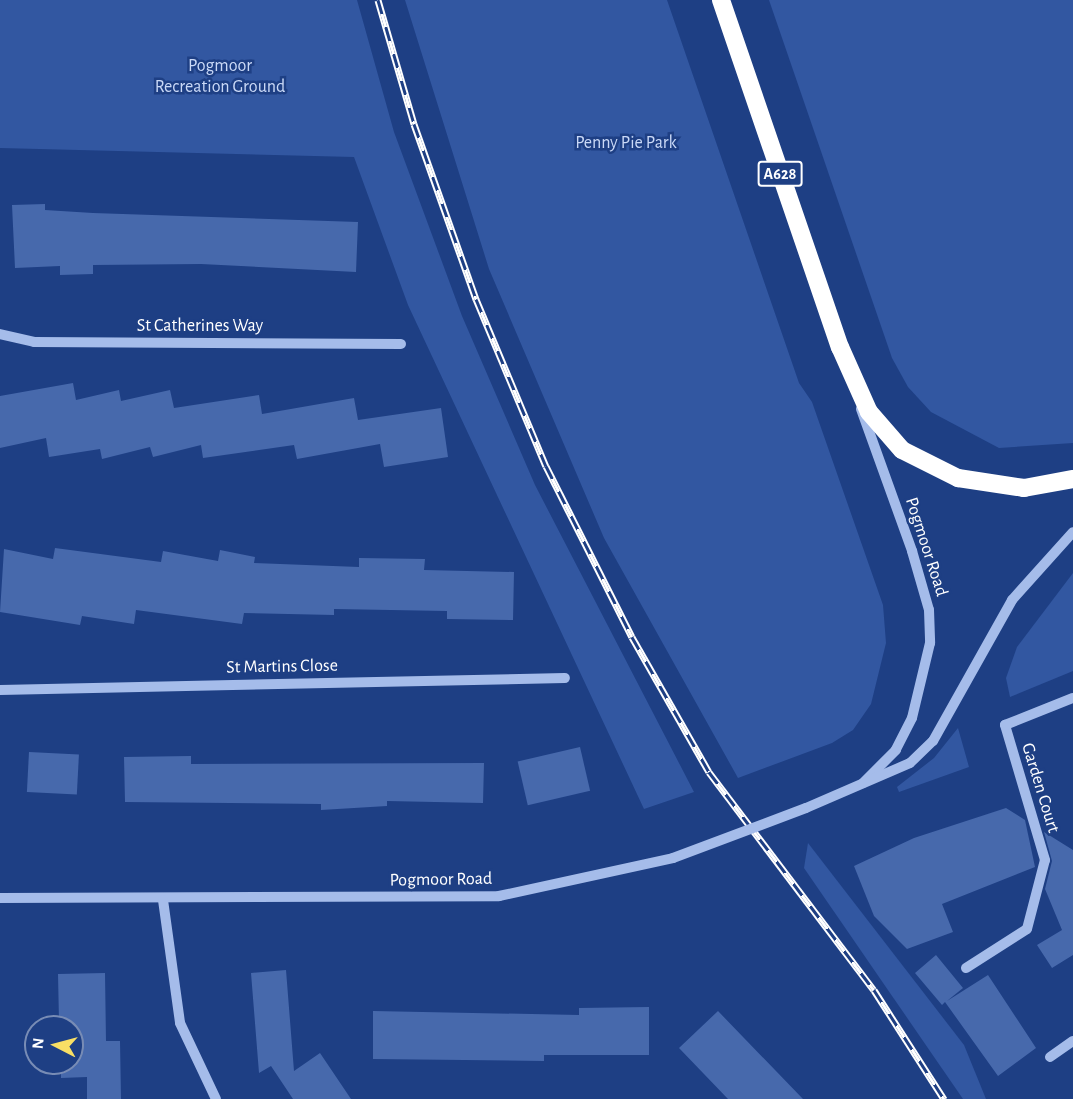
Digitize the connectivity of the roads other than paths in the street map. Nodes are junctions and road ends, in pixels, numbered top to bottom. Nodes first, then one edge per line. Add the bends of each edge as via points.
1 (722, 0) edge
2 (0, 334) edge
3 (401, 344) dead end
4 (840, 347) junction
5 (1073, 479) edge
6 (1073, 531) edge
7 (565, 678) dead end
8 (0, 690) edge
9 (1073, 698) edge
10 (863, 783) junction
11 (0, 898) edge
12 (163, 900) junction
13 (966, 968) dead end
14 (1073, 1041) edge
15 (1050, 1057) dead end
16 (216, 1099) edge

1 - 4 highway, A628
2 - 3 street, St Catherines Way via 33,342
4 - 5 highway, A628 via 869,412 902,450 929,467 984,486 1024,488
4 - 10 street, Pogmoor Road via 929,610 930,643 912,718 896,750
6 - 10 street, Pogmoor Road via 1012,600 933,741 910,762
7 - 8 street, St Martins Close
9 - 13 street, Garden Court via 1005,725 1045,860 1027,928
10 - 12 street, Pogmoor Road, bridge via 673,858 499,896
11 - 12 street, Pogmoor Road
12 - 16 street via 180,1023
14 - 15 street

